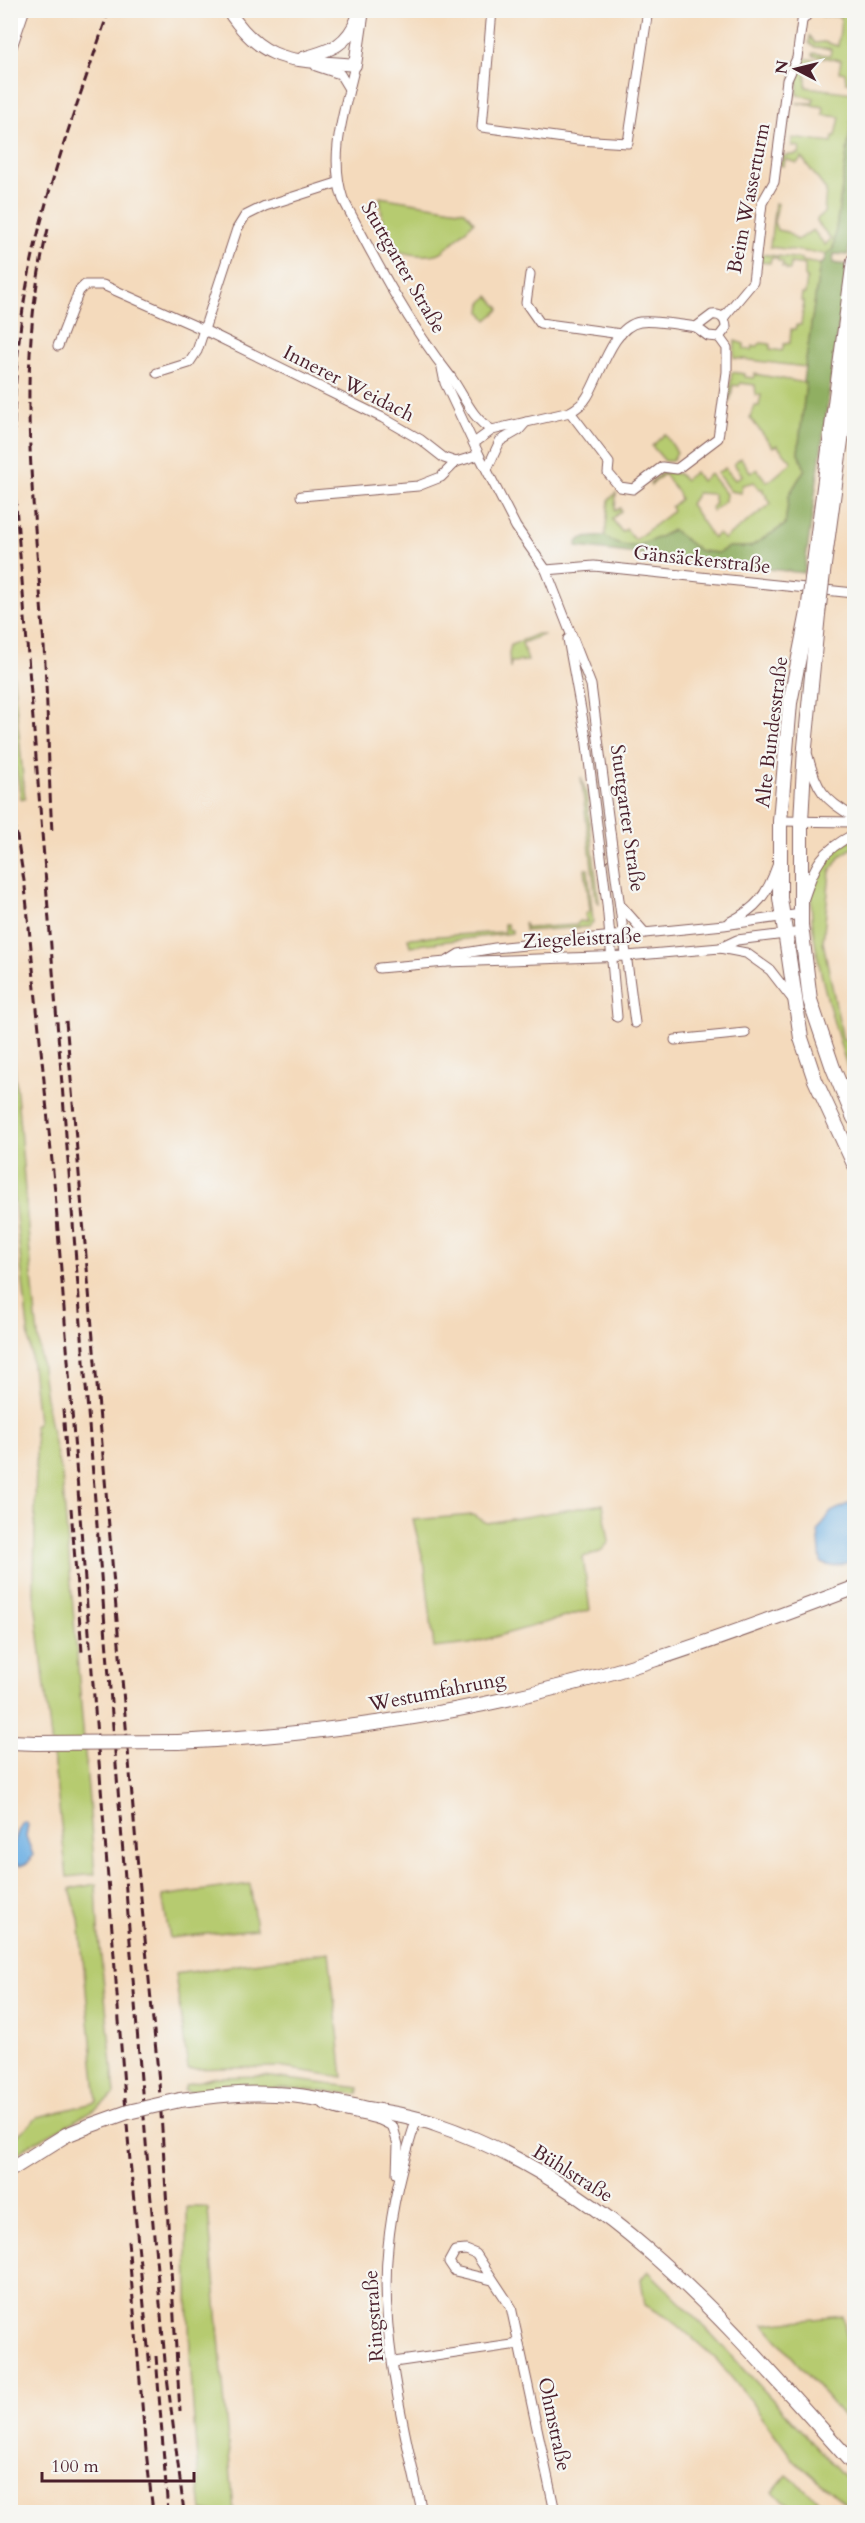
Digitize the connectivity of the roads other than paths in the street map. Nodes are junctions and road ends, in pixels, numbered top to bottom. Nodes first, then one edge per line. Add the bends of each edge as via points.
1 (23, 10) edge
2 (228, 10) edge
3 (362, 10) edge
4 (492, 10) edge
5 (648, 10) edge
6 (811, 10) edge
7 (10, 48) edge
8 (314, 55) junction
9 (297, 60) junction
10 (356, 61) junction
11 (349, 89) junction
12 (337, 183) junction
13 (855, 260) edge
14 (530, 274) dead end
15 (723, 318) junction
16 (696, 327) junction
17 (202, 329) junction
18 (621, 334) junction
19 (719, 337) junction
20 (855, 345) edge
21 (58, 346) dead end
22 (442, 368) junction
23 (157, 373) dead end
24 (570, 412) junction
25 (526, 422) junction
26 (492, 430) junction
27 (500, 441) junction
28 (474, 443) junction
29 (478, 455) junction
30 (456, 462) junction
31 (487, 469) junction
32 (301, 496) dead end
33 (819, 564) junction
34 (546, 570) junction
35 (855, 593) edge
36 (813, 613) junction
37 (565, 622) junction
38 (805, 747) junction
39 (855, 820) edge
40 (780, 821) junction
41 (801, 822) junction
42 (855, 834) edge
43 (779, 861) junction
44 (607, 904) junction
45 (620, 905) junction
46 (802, 909) junction
47 (782, 918) junction
48 (724, 925) junction
49 (801, 932) junction
50 (645, 933) junction
51 (784, 934) junction
52 (624, 935) junction
53 (609, 937) junction
54 (590, 939) junction
55 (720, 948) junction
56 (611, 955) junction
57 (627, 956) junction
58 (446, 962) junction
59 (379, 968) dead end
60 (794, 1001) junction
61 (616, 1017) dead end
62 (635, 1023) dead end
63 (745, 1034) dead end
64 (675, 1040) dead end
65 (855, 1118) edge
66 (855, 1164) edge
67 (855, 1588) edge
68 (10, 1742) edge
69 (316, 2099) junction
70 (417, 2118) junction
71 (10, 2170) edge
72 (396, 2194) junction
73 (492, 2280) junction
74 (519, 2344) junction
75 (394, 2362) junction
76 (855, 2465) edge
77 (422, 2512) edge
78 (555, 2512) edge

1 - 7 street
2 - 9 street via 250,40 265,51
3 - 8 street, Stuttgarter Straße via 349,37
3 - 10 street, Stuttgarter Straße
4 - 5 street via 482,127 628,143
6 - 15 street, Beim Wasserturm via 801,21 797,58 787,80 774,182 762,203 753,282
8 - 9 street, Stuttgarter Straße
8 - 10 street, Stuttgarter Straße
9 - 10 street
9 - 11 street via 335,71
10 - 11 street, Stuttgarter Straße
11 - 12 street, Stuttgarter Straße via 336,154
12 - 17 street via 245,216
12 - 22 street, Stuttgarter Straße via 398,301
13 - 33 main road
14 - 18 street via 526,303 540,323
15 - 16 street via 712,315
15 - 19 street, Beim Wasserturm via 726,328
16 - 18 street via 639,322
16 - 19 street via 708,336
17 - 21 street, Innerer Weidach via 103,285 85,285 74,300
17 - 23 street via 197,351 189,363
17 - 30 street, Innerer Weidach via 383,418
18 - 24 street via 588,396
19 - 24 street, Beim Wasserturm via 727,348 727,364 718,438 677,468 662,467 633,489 620,487 608,472 609,463
20 - 33 main road
22 - 26 street, Stuttgarter Straße via 483,425
22 - 28 street, Stuttgarter Straße via 445,383
24 - 25 street
25 - 26 street
25 - 27 street
26 - 28 street
27 - 28 street
27 - 31 street
28 - 29 street, Stuttgarter Straße
29 - 30 street
29 - 31 street, Stuttgarter Straße
30 - 32 street via 441,477 418,486
31 - 34 street, Stuttgarter Straße via 524,540
33 - 36 main road, bridge
34 - 35 street, Gänsäckerstraße via 594,566
34 - 37 street, Stuttgarter Straße
36 - 38 main road, Alte Bundesstraße
36 - 40 main road, Alte Bundesstraße via 790,703
37 - 44 street, Stuttgarter Straße via 586,737
37 - 45 street, Stuttgarter Straße via 591,684
38 - 39 street via 814,782 827,800
38 - 41 main road, Alte Bundesstraße
39 - 41 street
40 - 41 street
40 - 43 main road, Alte Bundesstraße
41 - 46 main road, Alte Bundesstraße
42 - 46 street via 831,846 815,868
43 - 47 main road, Alte Bundesstraße
43 - 48 street, Ziegeleistraße via 769,890 747,913
44 - 53 street, Stuttgarter Straße
44 - 54 street, Stuttgarter Straße via 603,928
45 - 50 street, Ziegeleistraße
45 - 52 street, Stuttgarter Straße
46 - 47 street, Ziegeleistraße
46 - 49 main road, Alte Bundesstraße
47 - 48 street, Ziegeleistraße
47 - 51 main road, Alte Bundesstraße
48 - 50 street, Ziegeleistraße
49 - 51 street, Ziegeleistraße
49 - 65 main road, Alte Bundesstraße via 810,1000
50 - 52 street, Ziegeleistraße
51 - 55 street, Ziegeleistraße via 737,940
51 - 60 main road, Alte Bundesstraße
52 - 53 street, Ziegeleistraße
52 - 57 street, Stuttgarter Straße
53 - 54 street, Ziegeleistraße
53 - 56 street, Stuttgarter Straße
54 - 58 street, Ziegeleistraße via 459,954
55 - 57 street, Ziegeleistraße
55 - 60 street, Ziegeleistraße via 746,953 770,970
56 - 57 street, Ziegeleistraße
56 - 58 street, Ziegeleistraße
56 - 61 street, Stuttgarter Straße
57 - 62 street, Stuttgarter Straße
58 - 59 street, Ziegeleistraße
60 - 66 main road, Alte Bundesstraße via 815,1080
63 - 64 street
67 - 68 main road, Westumfahrung, bridge via 651,1660 507,1699 432,1714 242,1739
69 - 70 main road, Bühlstraße
69 - 71 main road, Bühlstraße, bridge via 250,2093 180,2100 128,2112 66,2135
69 - 72 street via 327,2108 384,2120 393,2127 398,2145
70 - 72 street, Ringstraße
70 - 76 main road, Bühlstraße via 489,2145 588,2201 708,2305
72 - 75 street, Ringstraße via 387,2248
73 - 73 street, Ohmstraße via 476,2254 455,2251 449,2262 454,2271
73 - 74 street, Ohmstraße via 511,2307
74 - 75 street
74 - 78 street, Ohmstraße
75 - 77 street, Ringstraße

